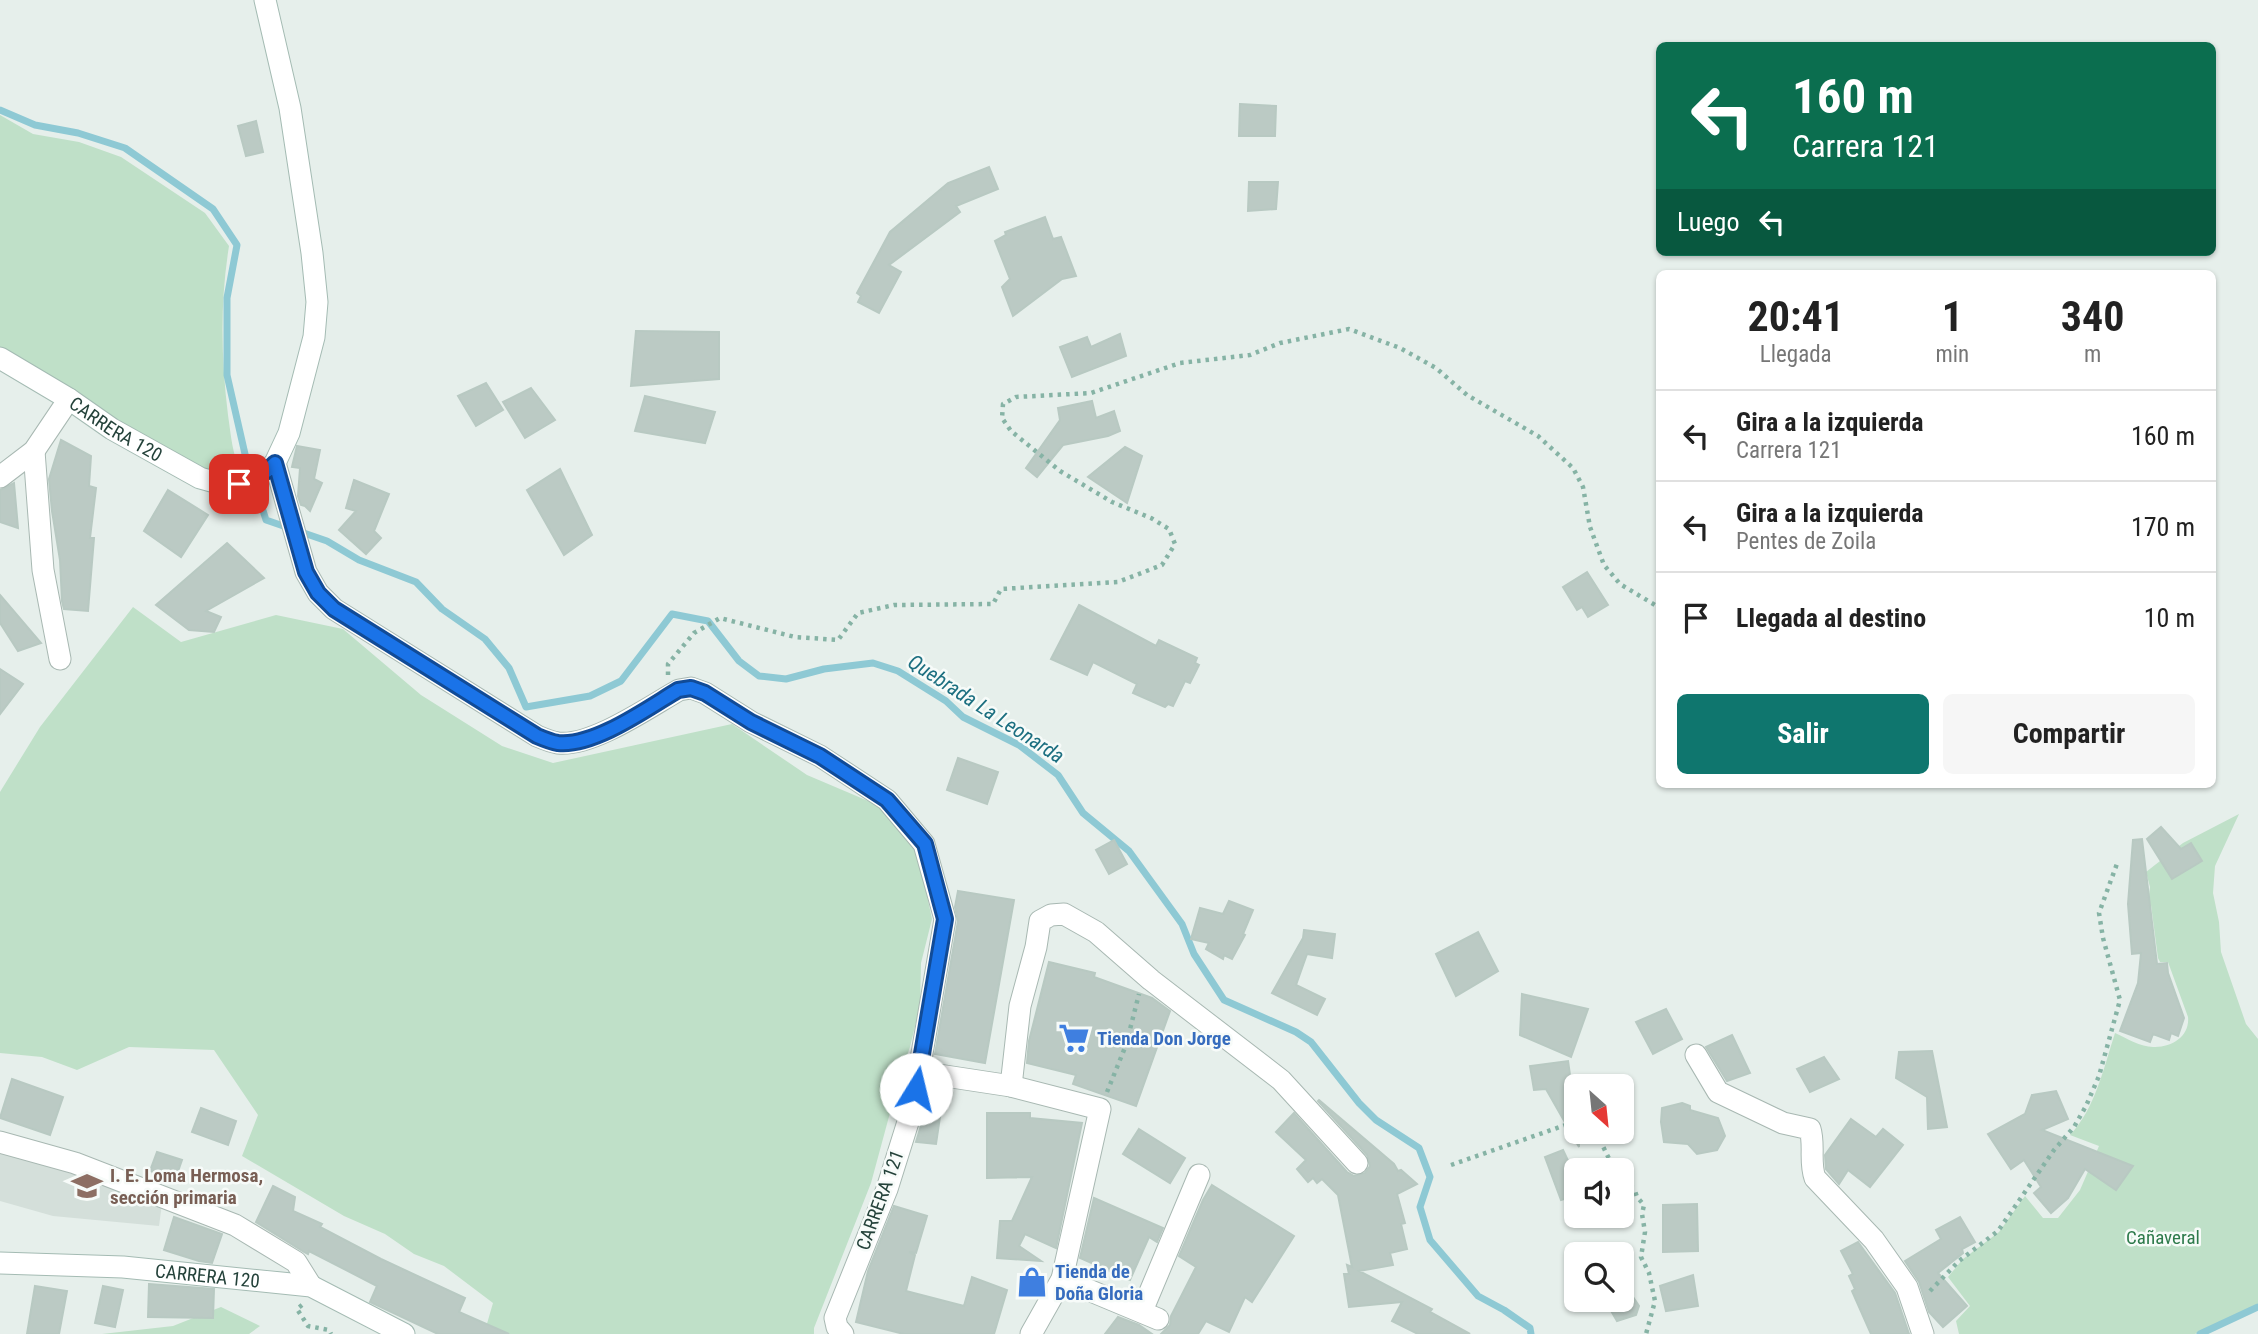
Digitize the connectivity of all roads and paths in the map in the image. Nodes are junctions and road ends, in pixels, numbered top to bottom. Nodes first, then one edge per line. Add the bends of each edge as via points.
1 (265, 0) edge
2 (0, 358) edge
3 (69, 399) junction
4 (34, 451) junction
5 (271, 467) junction
6 (0, 477) edge
7 (1656, 605) edge
8 (60, 659) dead end
9 (669, 696) junction
10 (2118, 861) dead end
11 (1151, 980) junction
12 (1696, 1055) dead end
13 (919, 1072) junction
14 (1010, 1086) junction
15 (1100, 1109) junction
16 (1564, 1126) edge
17 (0, 1143) edge
18 (1357, 1163) dead end
19 (1451, 1165) dead end
20 (1199, 1175) dead end
21 (1634, 1188) edge
22 (0, 1263) edge
23 (1062, 1279) junction
24 (317, 1288) junction
25 (839, 1326) edge
26 (1922, 1331) edge
27 (331, 1334) edge
28 (404, 1334) edge
29 (1031, 1334) edge
30 (1646, 1334) edge

1 - 5 street via 290,108 317,302 314,337 289,433
2 - 3 street, CARRERA 120
3 - 4 street
3 - 5 street, CARRERA 120 via 200,478 239,484
4 - 6 street
4 - 8 street via 43,570
5 - 9 street, CARRERA 121 via 306,572 318,593 334,609 537,736 557,743 577,742
7 - 9 path via 1620,584 1604,565 1590,527 1583,487 1573,468 1538,436 1468,396 1424,361 1349,329 1280,343 1250,355 1180,363 1091,393 1016,397 1003,404 1002,418 1011,431 1060,471 1169,529 1175,544 1162,565 1118,582 1001,589 993,604 894,605 858,613 838,640 795,637 720,618 694,633 668,664
9 - 13 street, CARRERA 121 via 691,688 705,693 820,756 887,800 925,844 945,919
10 - 26 path via 2099,913 2120,1000 2091,1096 2074,1127 1998,1231 1929,1292 1920,1311
11 - 14 street via 1081,921 1064,914 1040,921 1020,1006
11 - 15 path via 1140,993 1126,1045
11 - 18 street via 1281,1080
12 - 26 street via 1718,1093 1783,1123 1810,1129 1815,1178 1888,1259 1907,1287
13 - 14 street
13 - 25 street, CARRERA 121 via 887,1189
14 - 15 street
15 - 23 street
16 - 19 path
17 - 24 street via 75,1163 235,1224 296,1262
20 - 23 street via 1150,1315
21 - 30 path via 1644,1205 1641,1257 1655,1301
22 - 24 street, CARRERA 120 via 122,1267
23 - 29 street
24 - 27 path via 297,1308 308,1326
24 - 28 street, CARRERA 120

